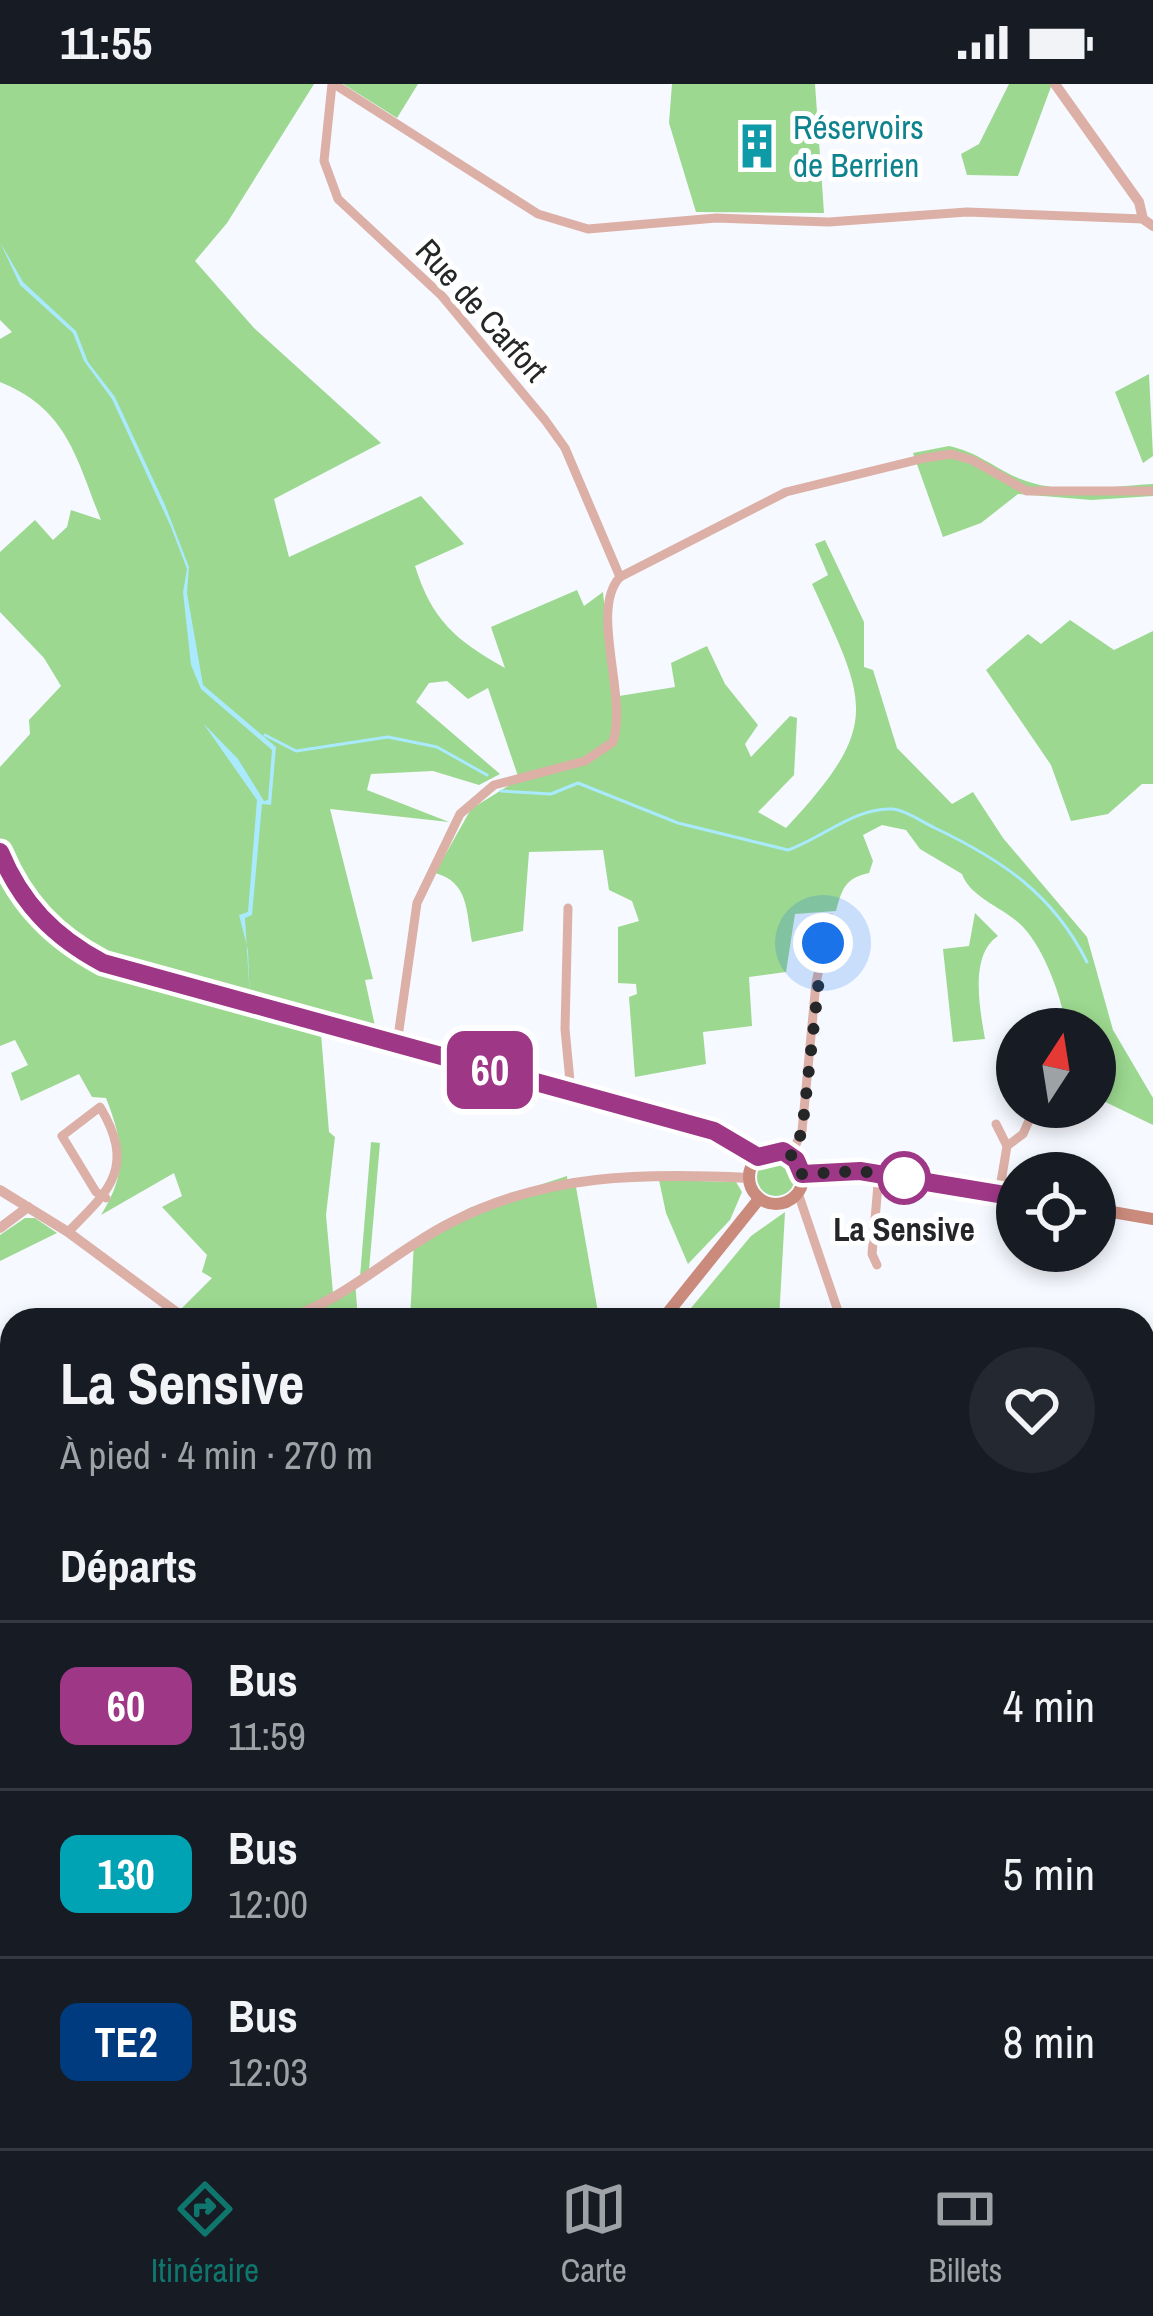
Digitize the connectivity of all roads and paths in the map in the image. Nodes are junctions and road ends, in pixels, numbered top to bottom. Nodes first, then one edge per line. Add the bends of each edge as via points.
1 (333, 84) edge
2 (1055, 84) edge
3 (1148, 222) edge
4 (1153, 491) edge
5 (620, 577) junction
6 (0, 852) edge
7 (568, 908) dead end
8 (830, 917) dead end
9 (397, 1043) junction
10 (571, 1092) junction
11 (998, 1128) edge
12 (1026, 1128) edge
13 (1007, 1146) junction
14 (1006, 1152) edge
15 (791, 1155) junction
16 (758, 1157) junction
17 (879, 1173) junction
18 (802, 1174) junction
19 (749, 1178) junction
20 (0, 1190) edge
21 (798, 1192) junction
22 (996, 1193) edge
23 (106, 1198) junction
24 (759, 1199) junction
25 (28, 1207) junction
26 (1116, 1213) edge
27 (1153, 1219) edge
28 (0, 1228) edge
29 (68, 1232) junction
30 (877, 1264) dead end
31 (171, 1308) edge
32 (310, 1308) edge
33 (672, 1308) edge
34 (838, 1308) edge

1 - 3 street via 538,214 588,229 968,212
1 - 5 street, Rue de Carfort via 324,146 331,187 452,307 566,448
2 - 3 street
4 - 5 street via 1027,491 972,460 925,458 785,492
5 - 9 street via 608,598 618,697 613,742 585,761 494,785 460,814 417,903
6 - 9 main road via 30,906 75,948 126,970
7 - 10 street
8 - 15 street via 802,1132
9 - 10 main road
10 - 16 main road via 714,1131
11 - 13 street
12 - 13 street
13 - 14 street
15 - 16 main road via 774,1150
15 - 18 main road
16 - 19 main road
17 - 18 main road
17 - 22 main road
17 - 30 street
18 - 21 main road
19 - 24 main road
19 - 32 street via 664,1172 535,1191 448,1224 360,1286
20 - 25 street
21 - 24 main road via 776,1204
21 - 34 street
23 - 23 street via 116,1154 100,1108 62,1136
23 - 29 street
24 - 33 main road
25 - 28 street
25 - 29 street
26 - 27 main road
29 - 31 street

